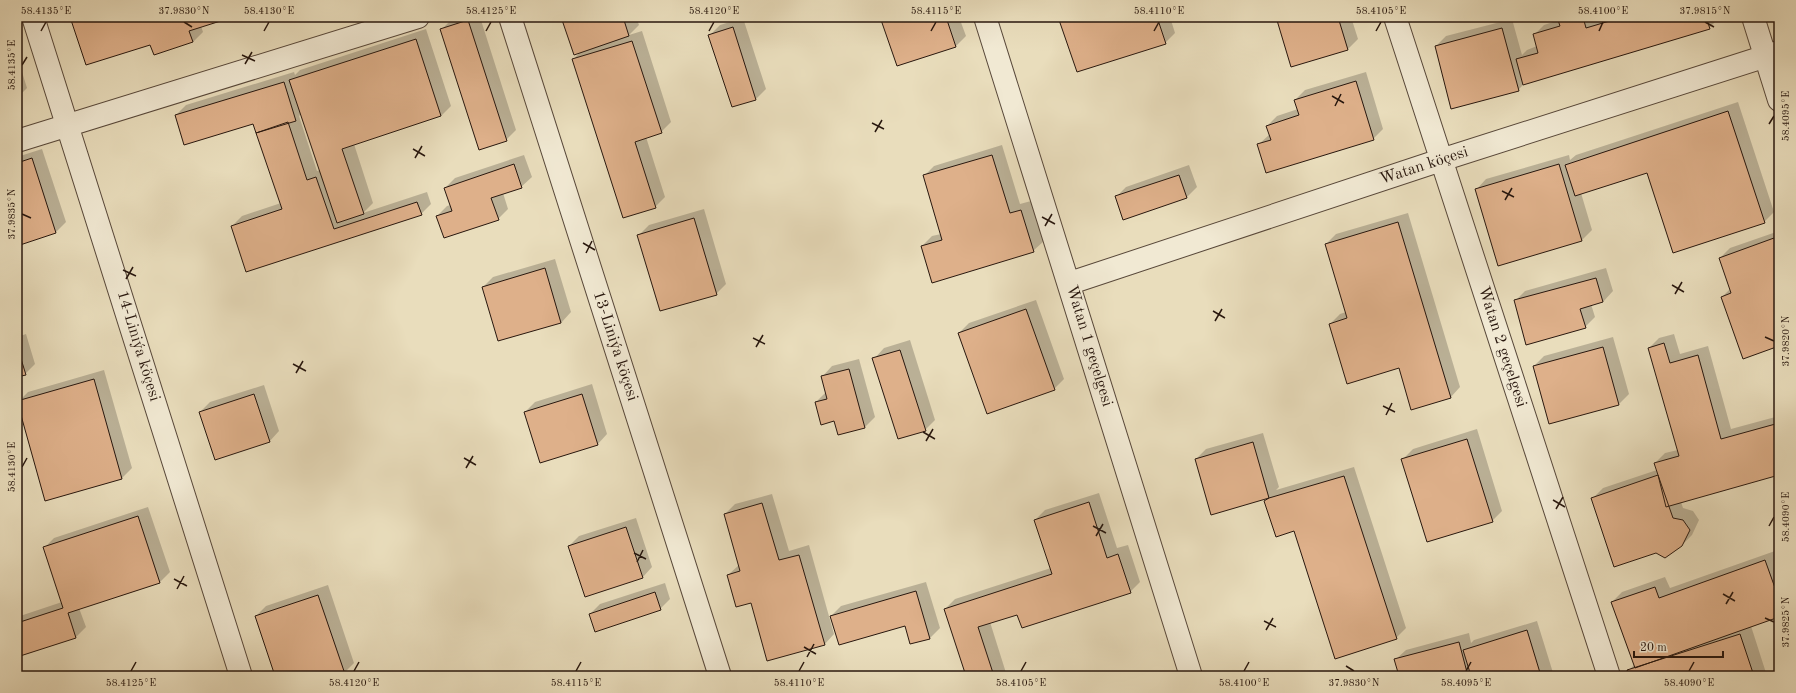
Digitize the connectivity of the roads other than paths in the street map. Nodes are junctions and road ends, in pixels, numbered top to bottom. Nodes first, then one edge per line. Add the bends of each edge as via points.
1 (33, 17) edge
2 (418, 17) edge
3 (510, 17) edge
4 (985, 17) edge
5 (1395, 17) edge
6 (1753, 17) edge
7 (1772, 54) edge
8 (1779, 100) edge
9 (68, 125) junction
10 (17, 141) edge
11 (1441, 160) junction
12 (1070, 283) junction
13 (241, 676) edge
14 (720, 676) edge
15 (1191, 676) edge
16 (1609, 676) edge

1 - 9 street, 14-Liniýa köçesi
2 - 9 street
3 - 14 street, 13-Liniýa köçesi
4 - 12 street, Watan 1 geçelgesi
5 - 11 street, Watan 2 geçelgesi
6 - 7 street
7 - 8 street
7 - 11 street, Watan köçesi
9 - 10 street
9 - 13 street, 14-Liniýa köçesi
11 - 12 street, Watan köçesi
11 - 16 street, Watan 2 geçelgesi
12 - 15 street, Watan 1 geçelgesi

